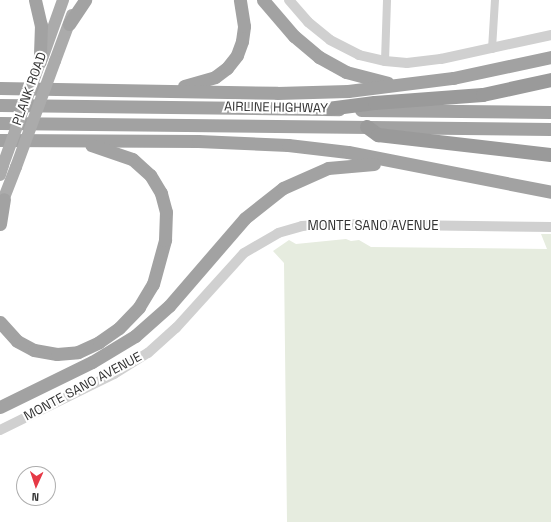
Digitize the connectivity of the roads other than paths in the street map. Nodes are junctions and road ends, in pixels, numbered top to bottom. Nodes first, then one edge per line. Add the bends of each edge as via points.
1 (35, 0) edge
2 (63, 0) edge
3 (78, 0) edge
4 (85, 0) edge
5 (240, 0) edge
6 (262, 0) edge
7 (289, 0) edge
8 (388, 0) edge
9 (495, 0) edge
10 (69, 24) junction
11 (551, 35) edge
12 (492, 49) junction
13 (551, 56) edge
14 (385, 61) junction
15 (40, 62) junction
16 (551, 80) edge
17 (406, 85) junction
18 (0, 88) edge
19 (178, 91) junction
20 (0, 105) edge
21 (328, 109) junction
22 (551, 112) edge
23 (0, 123) edge
24 (367, 127) junction
25 (551, 129) edge
26 (0, 140) edge
27 (71, 141) junction
28 (551, 155) edge
29 (389, 161) junction
30 (2, 170) edge
31 (551, 192) edge
32 (2, 204) edge
33 (0, 224) edge
34 (551, 227) edge
35 (0, 322) edge
36 (0, 407) edge
37 (0, 430) edge

1 - 15 highway via 41,25
2 - 15 main road, PLANK ROAD
3 - 10 main road, PLANK ROAD
4 - 10 highway
5 - 19 highway via 244,30 240,49 234,59 215,77 184,86
6 - 17 highway via 301,43 324,60 356,75
7 - 14 street via 308,22 334,43 359,55
8 - 14 street
9 - 12 street
10 - 32 main road, PLANK ROAD, bridge
11 - 12 street
12 - 14 street via 420,62
13 - 17 highway via 465,76
15 - 30 main road, PLANK ROAD, bridge
16 - 21 highway via 475,96
17 - 19 highway via 312,92
18 - 19 highway
20 - 21 highway, AIRLINE HIGHWAY
21 - 22 highway, AIRLINE HIGHWAY
23 - 24 highway, AIRLINE HIGHWAY
24 - 25 highway, AIRLINE HIGHWAY
24 - 28 highway via 378,135
26 - 27 highway
27 - 29 highway via 269,143 348,152
27 - 35 highway via 127,156 145,170 158,186 165,206 166,227 164,249 156,278 141,303 123,325 102,340 78,352 57,354 34,350 17,340
29 - 31 highway
29 - 36 highway via 328,168 283,188 245,218 169,306 135,336 92,362
32 - 33 highway
34 - 37 street, MONTE SANO AVENUE via 319,225 278,233 244,253 176,328 148,353 108,377

